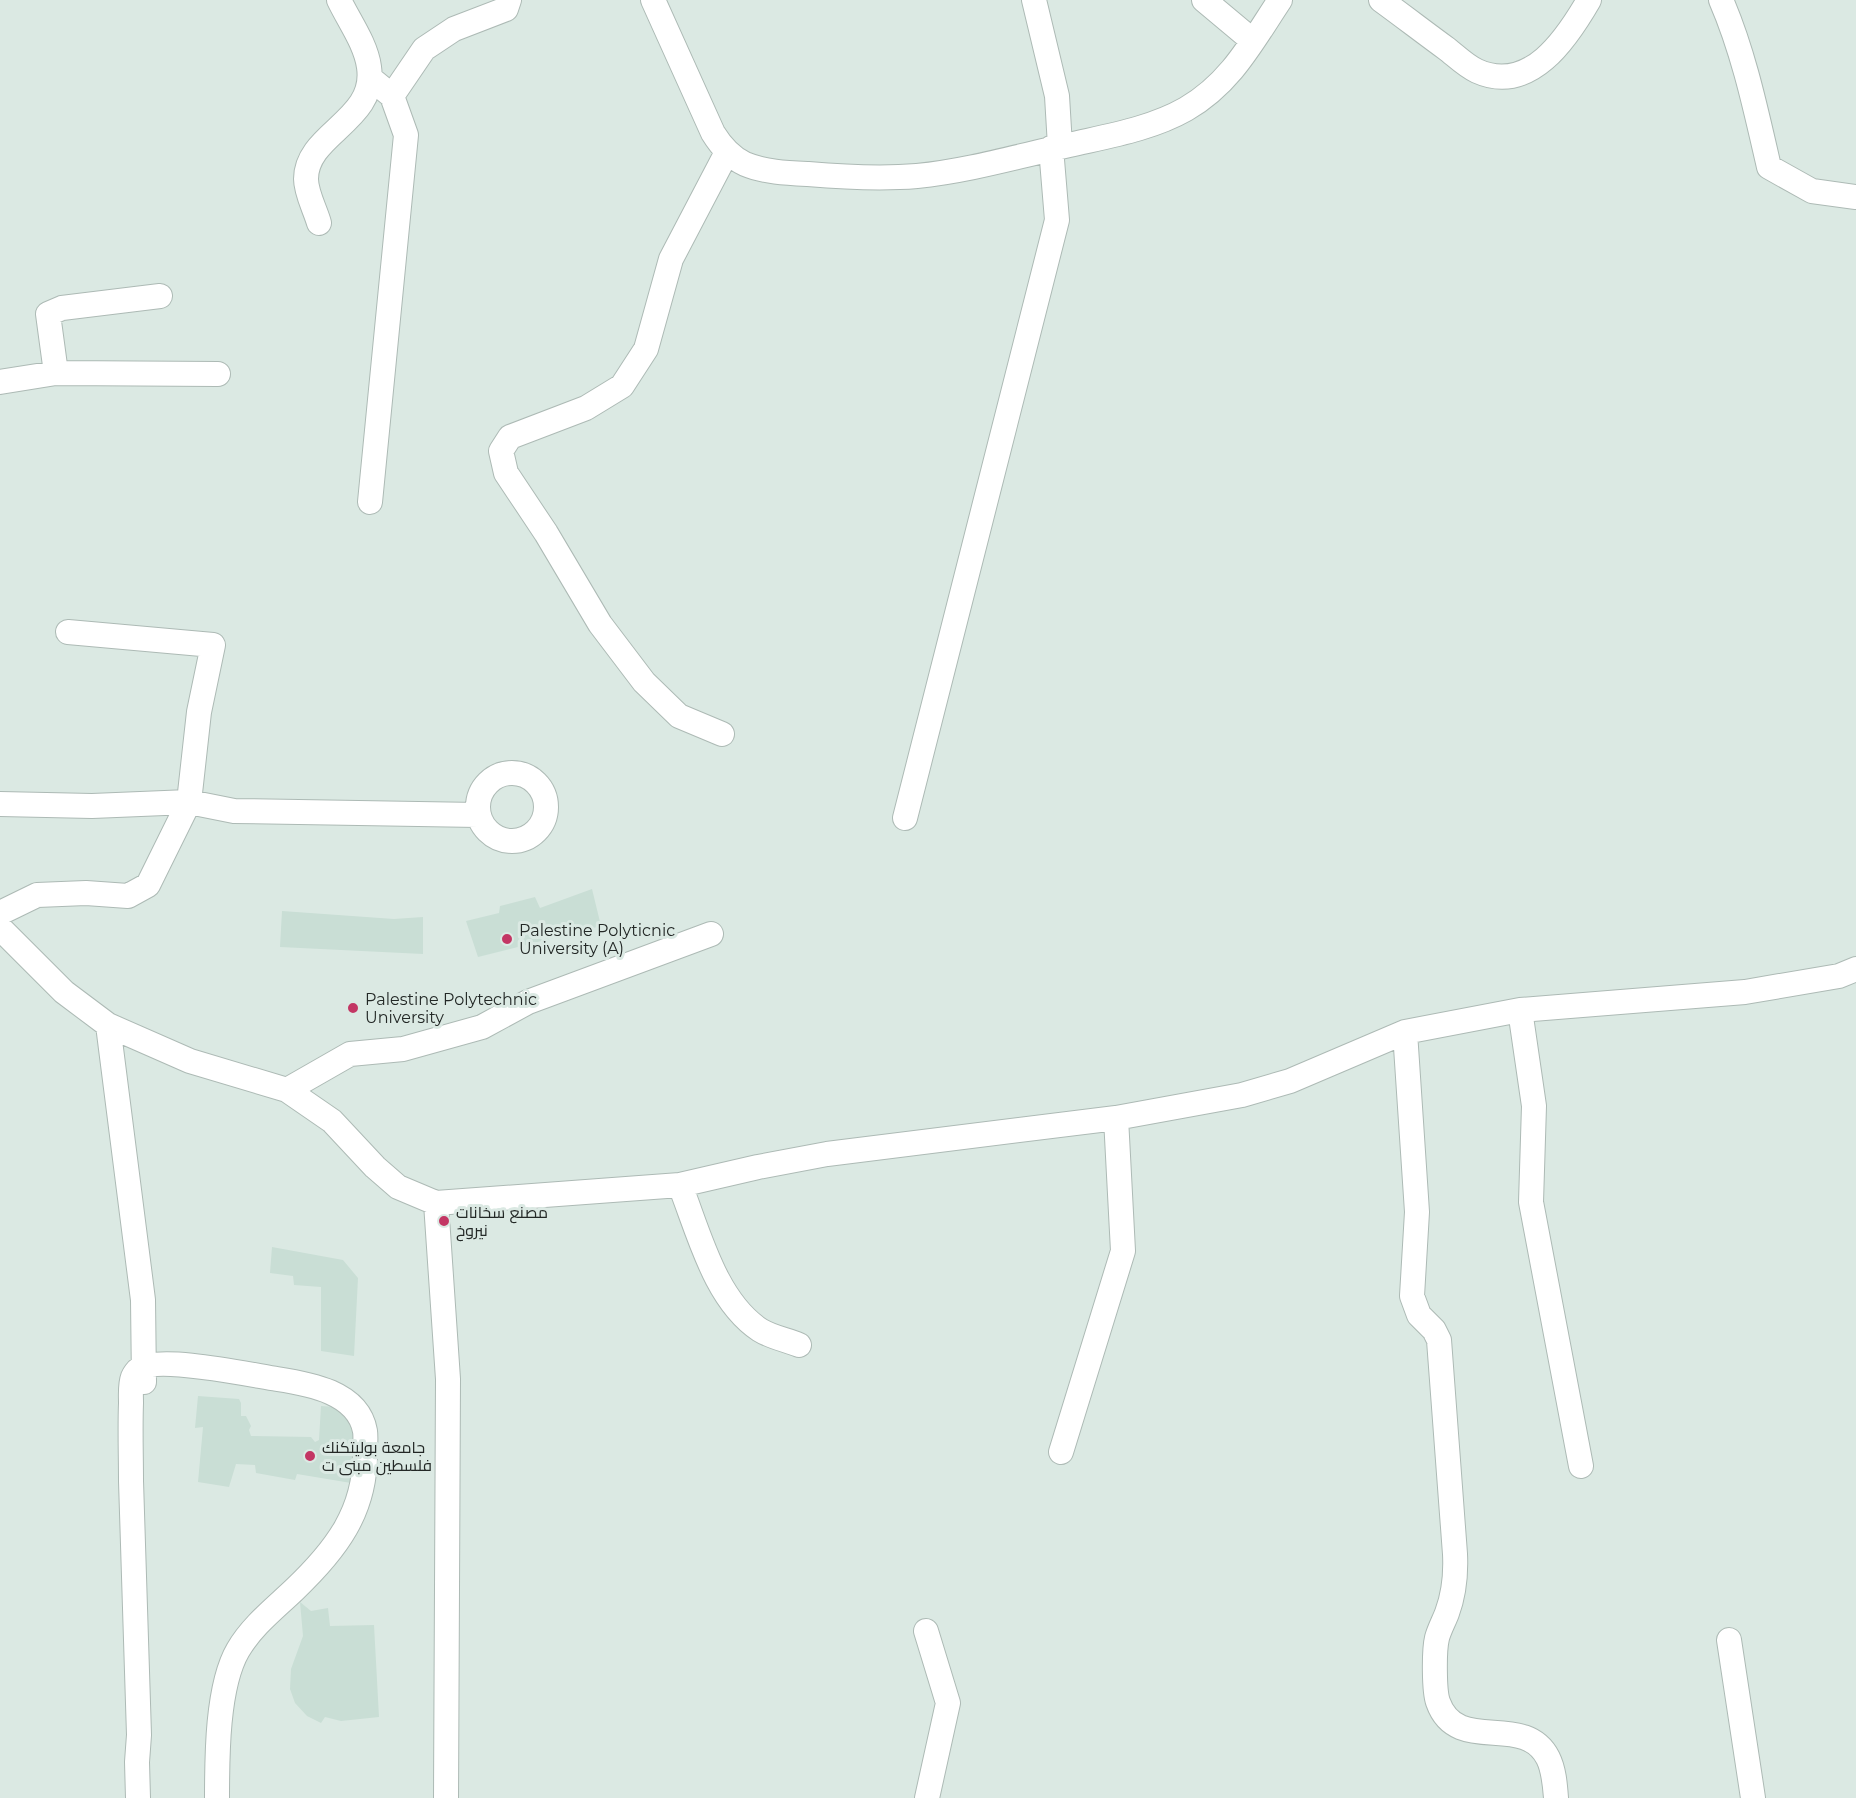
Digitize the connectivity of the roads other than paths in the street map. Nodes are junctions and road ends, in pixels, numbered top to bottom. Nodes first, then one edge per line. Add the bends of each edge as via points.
1 (339, 0) edge
2 (509, 0) edge
3 (653, 0) edge
4 (1034, 0) edge
5 (1204, 0) edge
6 (1280, 0) edge
7 (1380, 0) edge
8 (1589, 0) edge
9 (1721, 0) edge
10 (1253, 41) junction
11 (370, 78) junction
12 (392, 96) junction
13 (1056, 147) junction
14 (727, 152) junction
15 (1856, 197) edge
16 (319, 223) dead end
17 (160, 296) dead end
18 (56, 373) junction
19 (218, 374) dead end
20 (0, 382) edge
21 (369, 502) dead end
22 (68, 632) dead end
23 (722, 734) dead end
24 (189, 802) junction
25 (0, 804) edge
26 (478, 815) dead end
27 (905, 819) dead end
28 (0, 913) edge
29 (0, 928) edge
30 (711, 934) dead end
31 (1856, 969) edge
32 (1520, 1010) junction
33 (108, 1025) junction
34 (1405, 1032) junction
35 (287, 1090) junction
36 (1116, 1118) junction
37 (680, 1185) junction
38 (436, 1203) junction
39 (799, 1345) dead end
40 (144, 1367) junction
41 (1061, 1452) dead end
42 (1581, 1466) dead end
43 (926, 1631) dead end
44 (1729, 1640) dead end
45 (226, 1792) edge
46 (138, 1798) edge
47 (144, 1798) edge
48 (446, 1798) edge
49 (927, 1798) edge
50 (1556, 1798) edge
51 (1753, 1798) edge

1 - 11 street via 366,56
2 - 12 street via 506,9 454,29 424,49
3 - 14 street via 713,133
4 - 13 street via 1057,96
5 - 10 street
6 - 10 street
7 - 8 street via 1476,71 1498,77 1532,68 1549,57 1571,32
9 - 15 street via 1730,19 1769,166 1812,191
10 - 13 street via 1236,67 1210,94 1184,110 1137,129
11 - 12 street
11 - 16 street via 358,109 319,149 308,169 308,189
12 - 21 street via 406,135
13 - 14 street via 956,171 916,176 778,172 748,165
13 - 27 street via 1057,220
14 - 23 street via 671,259 646,350 622,386 586,408 510,437 501,451 506,473 600,624 644,682 679,716
17 - 18 street via 62,308 48,314
18 - 19 street
18 - 20 street
22 - 24 street via 213,645 199,712
24 - 25 street
24 - 26 street via 234,811
24 - 28 street via 148,885 128,896 37,895
29 - 33 street via 64,992
30 - 35 street via 528,1002 482,1027 403,1049 350,1054
31 - 32 street via 1839,976 1745,992
32 - 34 street
32 - 42 street via 1534,1106 1531,1202
33 - 35 street via 190,1061
33 - 40 street via 143,1300
34 - 36 street via 1290,1081 1242,1095
34 - 50 street via 1417,1212 1412,1296 1419,1315 1439,1340 1455,1554 1454,1587 1437,1638 1436,1695 1442,1710 1458,1726 1515,1734 1537,1744 1551,1764
35 - 38 street via 332,1121 398,1187
36 - 37 street via 827,1154
36 - 41 street via 1123,1251
37 - 38 street
37 - 39 street via 718,1282 738,1310 761,1330
38 - 48 street via 448,1379
40 - 45 street via 191,1366 314,1387 350,1404 365,1430 364,1485 348,1526 298,1586 246,1638 230,1667 218,1754
40 - 46 street via 132,1377 130,1443
40 - 47 street
43 - 49 street via 948,1703
44 - 51 street

